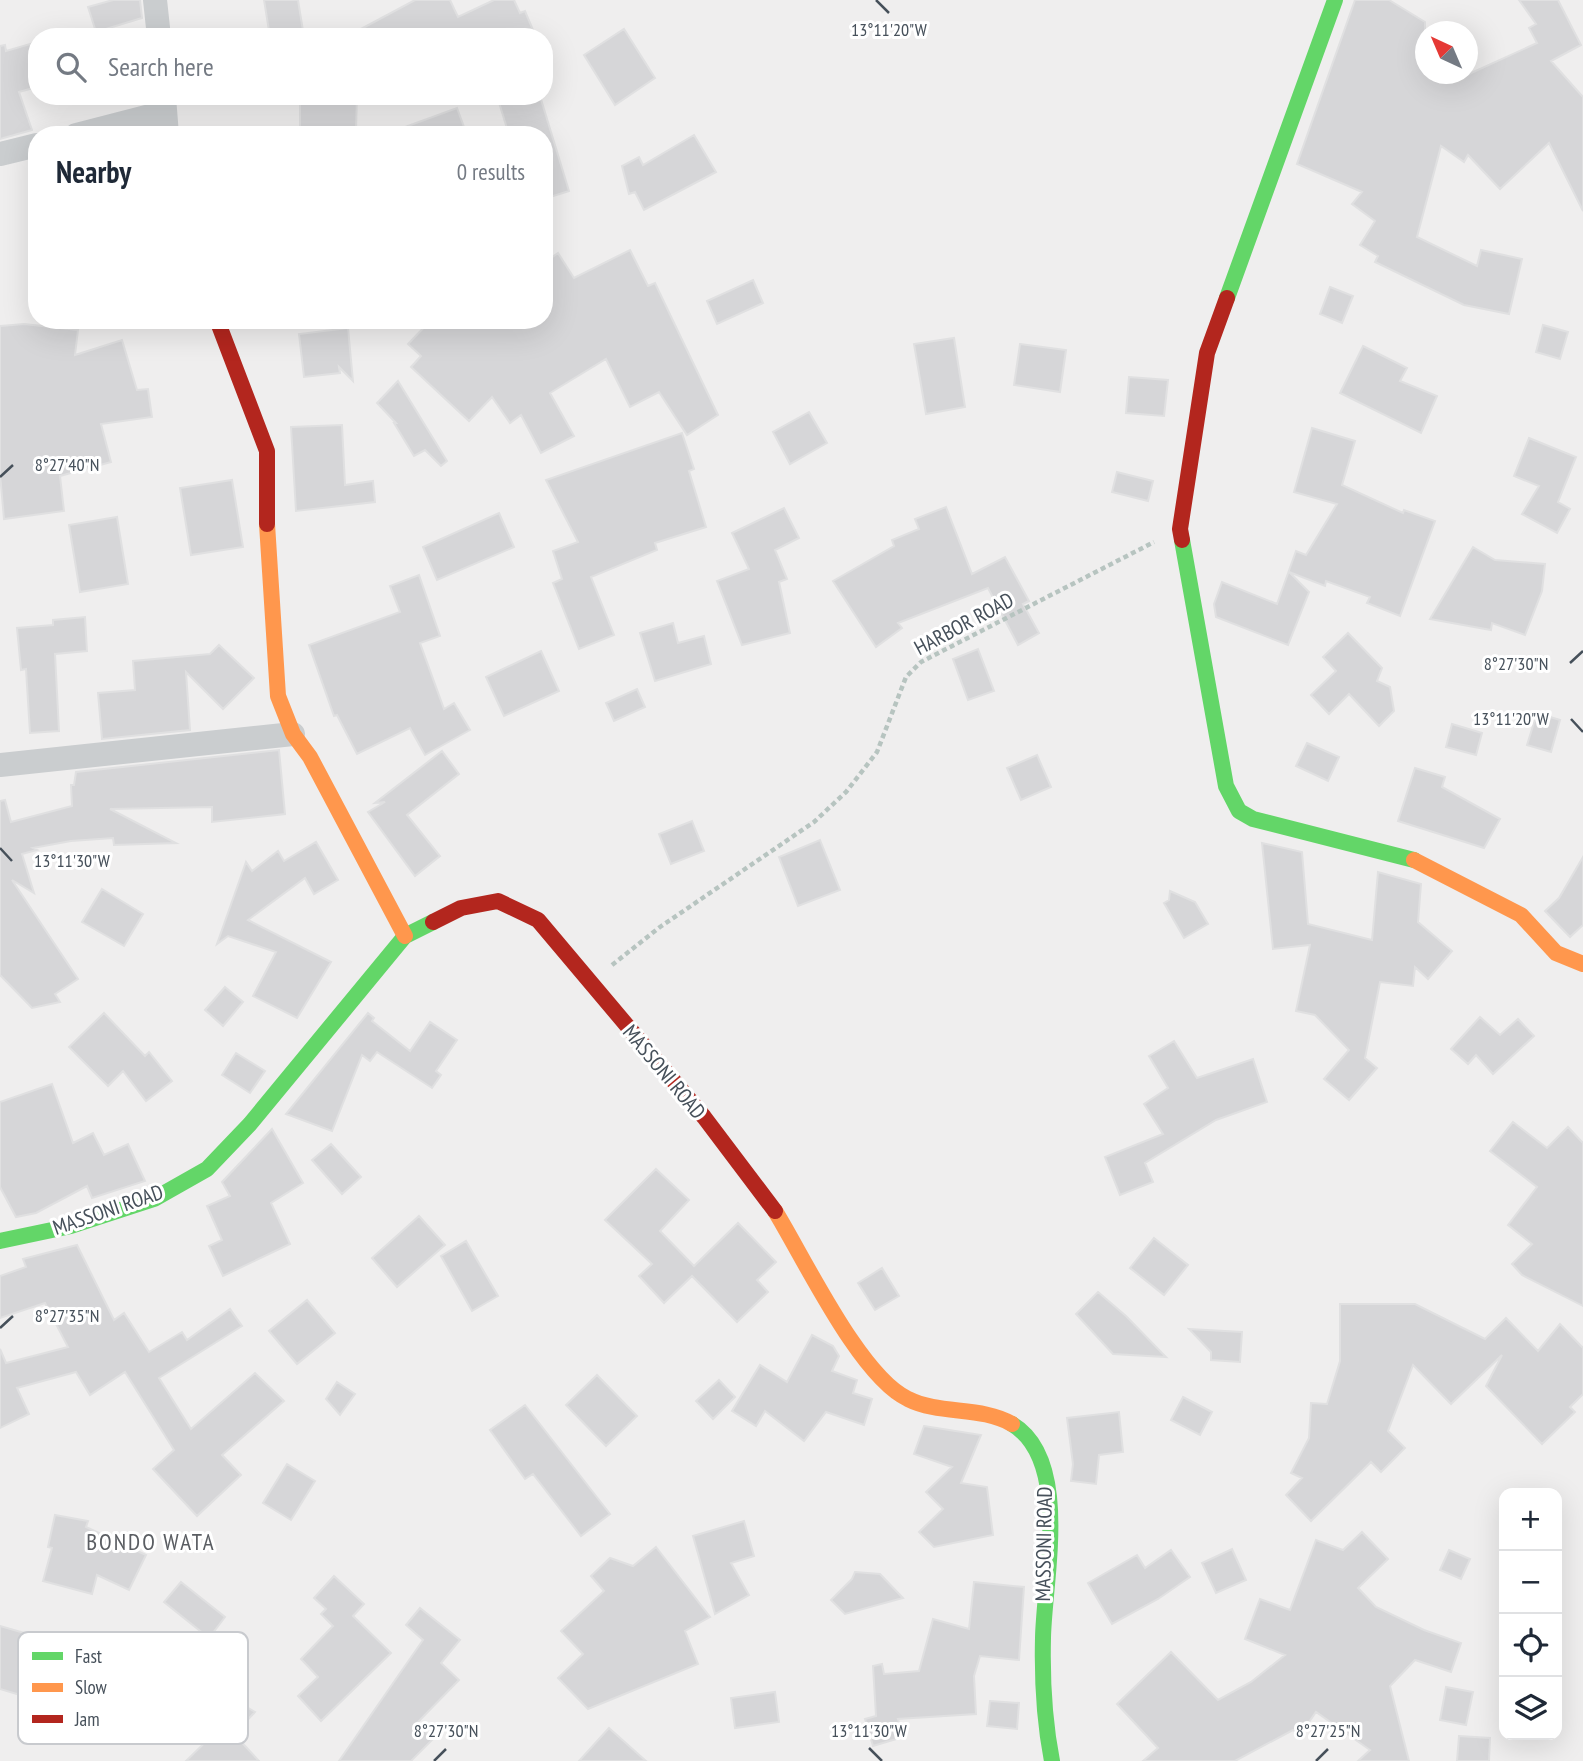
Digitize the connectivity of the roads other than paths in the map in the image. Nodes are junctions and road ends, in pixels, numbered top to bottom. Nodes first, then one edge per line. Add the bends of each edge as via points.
1 (155, 0) edge
2 (1335, 0) edge
3 (158, 28) edge
4 (165, 114) edge
5 (114, 126) edge
6 (28, 147) edge
7 (0, 155) edge
8 (220, 329) edge
9 (293, 734) junction
10 (0, 765) edge
11 (405, 936) junction
12 (1583, 964) edge
13 (0, 1241) edge
14 (1052, 1761) edge

1 - 3 street
2 - 12 street via 1207,353 1180,529 1226,786 1239,811 1253,819 1422,862 1521,915 1556,953
4 - 5 street
6 - 7 street
8 - 9 street via 267,451 278,695
9 - 10 street
9 - 11 street via 323,779
11 - 13 street, MASSONI ROAD via 250,1124 207,1169 154,1199 71,1226
11 - 14 street, MASSONI ROAD via 461,908 498,901 538,920 758,1186 888,1386 906,1402 1011,1422 1036,1447 1049,1501 1043,1667

